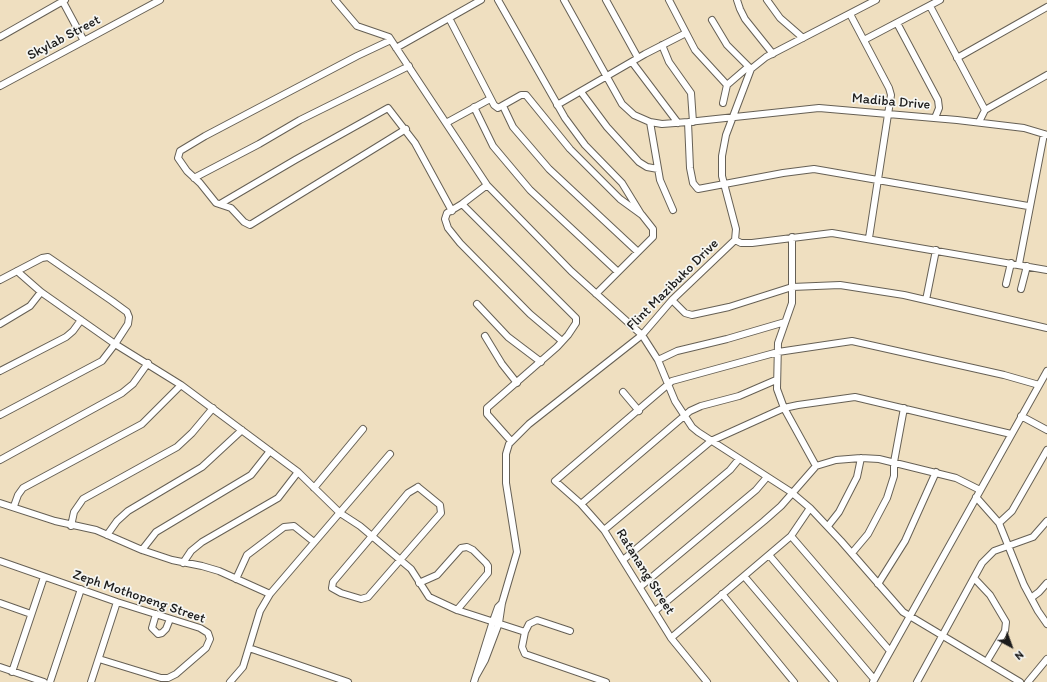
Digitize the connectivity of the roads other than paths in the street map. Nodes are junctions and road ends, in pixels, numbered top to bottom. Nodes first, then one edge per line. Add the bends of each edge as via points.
1 (63, 0) edge
2 (160, 0) edge
3 (335, 0) edge
4 (481, 0) edge
5 (498, 0) edge
6 (564, 0) edge
7 (606, 0) edge
8 (669, 0) edge
9 (767, 0) edge
10 (940, 0) edge
11 (740, 1) edge
12 (873, 1) edge
13 (930, 6) junction
14 (1047, 8) edge
15 (850, 14) junction
16 (449, 18) junction
17 (712, 20) dead end
18 (897, 23) junction
19 (686, 33) junction
20 (0, 37) edge
21 (803, 38) junction
22 (391, 40) junction
23 (864, 40) junction
24 (84, 41) junction
25 (662, 45) junction
26 (396, 48) junction
27 (773, 54) junction
28 (638, 58) junction
29 (958, 58) junction
30 (632, 62) junction
31 (409, 66) junction
32 (750, 68) junction
33 (1047, 75) edge
34 (606, 78) junction
35 (727, 85) junction
36 (0, 86) edge
37 (581, 92) junction
38 (490, 98) junction
39 (723, 103) dead end
40 (557, 105) junction
41 (503, 106) junction
42 (474, 107) junction
43 (985, 110) junction
44 (888, 113) junction
45 (732, 118) junction
46 (935, 118) junction
47 (650, 122) junction
48 (691, 122) junction
49 (979, 122) junction
50 (446, 123) junction
51 (678, 123) junction
52 (406, 129) junction
53 (1045, 134) edge
54 (658, 169) junction
55 (194, 178) junction
56 (877, 181) junction
57 (723, 184) junction
58 (487, 185) junction
59 (220, 204) junction
60 (462, 204) junction
61 (1028, 206) junction
62 (673, 210) dead end
63 (452, 211) junction
64 (642, 215) junction
65 (792, 237) junction
66 (869, 238) junction
67 (735, 240) junction
68 (936, 250) junction
69 (638, 252) junction
70 (1011, 263) junction
71 (1019, 264) junction
72 (1027, 266) junction
73 (1047, 270) edge
74 (17, 271) junction
75 (618, 272) junction
76 (0, 280) edge
77 (1006, 284) dead end
78 (792, 287) junction
79 (1021, 289) dead end
80 (41, 292) junction
81 (596, 294) junction
82 (672, 300) junction
83 (926, 300) junction
84 (477, 304) dead end
85 (80, 320) junction
86 (785, 322) junction
87 (0, 324) edge
88 (1047, 328) edge
89 (642, 335) junction
90 (485, 336) dead end
91 (562, 341) junction
92 (115, 344) junction
93 (778, 352) junction
94 (658, 360) junction
95 (541, 362) junction
96 (148, 364) junction
97 (0, 371) edge
98 (1047, 371) edge
99 (776, 380) junction
100 (517, 382) junction
101 (667, 384) junction
102 (181, 385) junction
103 (1039, 385) junction
104 (623, 392) dead end
105 (213, 408) junction
106 (784, 408) junction
107 (904, 408) junction
108 (639, 410) junction
109 (0, 415) edge
110 (684, 416) junction
111 (1021, 416) junction
112 (242, 430) junction
113 (364, 430) dead end
114 (1047, 430) edge
115 (1011, 434) junction
116 (511, 441) junction
117 (711, 441) junction
118 (1047, 450) edge
119 (270, 451) junction
120 (390, 454) dead end
121 (861, 458) junction
122 (739, 459) junction
123 (0, 460) edge
124 (894, 462) junction
125 (816, 466) junction
126 (298, 472) junction
127 (936, 472) junction
128 (767, 477) junction
129 (314, 488) junction
130 (980, 490) junction
131 (791, 492) junction
132 (976, 497) junction
133 (0, 502) edge
134 (581, 504) junction
135 (14, 506) junction
136 (810, 508) junction
137 (340, 513) junction
138 (1047, 521) edge
139 (999, 523) junction
140 (71, 526) junction
141 (828, 526) junction
142 (604, 530) junction
143 (107, 535) junction
144 (372, 536) junction
145 (791, 536) junction
146 (314, 542) junction
147 (1009, 546) junction
148 (142, 550) junction
149 (852, 553) junction
150 (768, 555) junction
151 (400, 559) junction
152 (623, 560) junction
153 (0, 562) edge
154 (183, 563) junction
155 (744, 576) junction
156 (44, 577) junction
157 (236, 578) junction
158 (974, 578) junction
159 (419, 583) junction
160 (1047, 583) edge
161 (878, 584) junction
162 (640, 587) junction
163 (81, 589) junction
164 (270, 594) junction
165 (722, 594) junction
166 (1031, 598) junction
167 (118, 602) junction
168 (0, 603) edge
169 (457, 610) junction
170 (655, 611) junction
171 (31, 614) junction
172 (156, 614) junction
173 (909, 616) junction
174 (170, 619) junction
175 (496, 622) junction
176 (1047, 624) edge
177 (570, 631) dead end
178 (525, 632) junction
179 (942, 636) junction
180 (672, 638) junction
181 (249, 648) junction
182 (890, 651) junction
183 (99, 659) junction
184 (1047, 659) edge
185 (987, 661) junction
186 (0, 668) edge
187 (12, 672) junction
188 (475, 679) edge
189 (832, 680) edge
190 (873, 681) edge
191 (1031, 681) edge
192 (44, 682) edge
193 (50, 682) edge
194 (91, 682) edge
195 (230, 682) edge
196 (348, 682) edge
197 (606, 682) edge
198 (707, 682) edge
199 (794, 682) edge
200 (824, 682) edge
201 (917, 682) edge
202 (1020, 682) edge

1 - 20 street
1 - 24 street
2 - 24 street, Skylab Street
3 - 22 street via 360,28 384,35
4 - 16 street
5 - 40 street
6 - 34 street
7 - 28 street
8 - 19 street
9 - 21 street via 780,18
10 - 13 street
11 - 27 street via 741,12
12 - 15 street
13 - 18 street
13 - 29 street
14 - 29 street
15 - 21 street
15 - 23 street
16 - 26 street
16 - 38 street
17 - 32 street via 727,44
18 - 23 street
18 - 46 street via 938,100 939,108
19 - 25 street
19 - 35 street via 695,50
21 - 27 street
22 - 26 street
22 - 55 street via 344,62 180,151 178,160
23 - 44 street via 889,88 891,97
24 - 36 street, Skylab Street
25 - 28 street
25 - 48 street via 669,62 691,93
26 - 31 street
27 - 32 street
28 - 30 street
29 - 43 street
30 - 34 street
30 - 51 street
31 - 50 street
31 - 55 street via 300,120
32 - 35 street
32 - 45 street
33 - 43 street
34 - 37 street
34 - 47 street via 624,107
35 - 39 street
37 - 40 street
37 - 54 street via 607,127 639,162
38 - 41 street via 496,107
38 - 42 street
40 - 64 street via 585,145 622,183
41 - 64 street via 521,95 526,96 580,160 620,199
41 - 69 street via 513,127 549,169
42 - 50 street
42 - 75 street via 493,146 530,190
43 - 49 street
44 - 45 street, Madiba Drive via 819,108
44 - 46 street, Madiba Drive
44 - 56 street
45 - 48 street, Madiba Drive
45 - 57 street via 722,156
46 - 49 street, Madiba Drive
47 - 51 street, Madiba Drive
47 - 54 street
48 - 51 street, Madiba Drive
48 - 57 street via 688,156 693,183 702,189
49 - 53 street, Madiba Drive via 1024,128
50 - 58 street
52 - 59 street via 251,224 246,223 231,208
52 - 59 street via 390,109 386,109
52 - 63 street
53 - 61 street
54 - 62 street via 663,189
55 - 59 street via 216,203
56 - 57 street via 814,169
56 - 61 street
56 - 66 street
57 - 67 street via 736,229
58 - 60 street
58 - 81 street via 531,232
60 - 63 street
60 - 91 street via 575,316 576,323
61 - 71 street
63 - 91 street via 446,214 445,219 454,237 530,314
64 - 69 street via 654,234
65 - 66 street, Flint Mazibuko Drive via 832,233
65 - 67 street, Flint Mazibuko Drive via 746,243
65 - 78 street
66 - 68 street, Flint Mazibuko Drive
67 - 82 street, Flint Mazibuko Drive
68 - 70 street, Flint Mazibuko Drive
68 - 83 street
69 - 75 street
70 - 71 street, Flint Mazibuko Drive
70 - 77 street
71 - 72 street, Flint Mazibuko Drive
72 - 73 street, Flint Mazibuko Drive
72 - 79 street
74 - 76 street
74 - 80 street
74 - 92 street via 48,257 127,312 130,317 128,324
75 - 81 street
78 - 82 street via 729,307 692,315 685,313
78 - 83 street via 840,285
78 - 86 street via 792,303
80 - 85 street
80 - 87 street via 30,306
81 - 89 street
82 - 89 street, Flint Mazibuko Drive
83 - 88 street
84 - 95 street via 505,334
85 - 92 street
85 - 97 street via 70,334
86 - 93 street via 778,343
86 - 94 street via 677,350
89 - 94 street
89 - 116 street, Flint Mazibuko Drive
90 - 100 street via 502,364
91 - 95 street
92 - 96 street
92 - 109 street via 102,361
93 - 99 street
93 - 101 street via 677,379
93 - 103 street via 852,341
94 - 101 street
95 - 100 street
96 - 102 street
96 - 123 street via 122,393
98 - 103 street
99 - 106 street via 779,398
99 - 110 street via 740,396 701,406
100 - 116 street via 486,411
101 - 108 street
101 - 110 street
102 - 105 street
102 - 135 street via 142,424 23,488
103 - 111 street
104 - 108 street
105 - 112 street
105 - 140 street via 177,447 83,499 74,512
106 - 107 street via 855,397
106 - 117 street
106 - 125 street
107 - 115 street
107 - 124 street
108 - 134 street, Ratanang Street via 555,481
110 - 117 street via 698,432
110 - 134 street
111 - 114 street
111 - 115 street
112 - 119 street
112 - 143 street via 202,467 128,511
113 - 129 street
115 - 130 street
116 - 175 street via 506,454 506,483 517,552
117 - 122 street
117 - 142 street
118 - 139 street via 1012,511
119 - 126 street
119 - 148 street via 251,475 156,532
120 - 137 street
121 - 124 street
121 - 125 street via 836,460
121 - 141 street via 859,472 839,512
122 - 128 street
122 - 152 street via 730,470
124 - 127 street
124 - 149 street via 894,476 887,498 868,534
125 - 131 street
126 - 129 street
126 - 154 street via 278,498 202,542 191,551
127 - 130 street via 956,478
127 - 161 street via 905,541
128 - 131 street
128 - 162 street via 756,490
129 - 137 street
130 - 132 street
131 - 136 street
131 - 170 street via 781,506 764,521
132 - 139 street
132 - 173 street
133 - 135 street
134 - 142 street, Ratanang Street
135 - 140 street
136 - 141 street
136 - 145 street
137 - 144 street
137 - 146 street
138 - 147 street via 1033,537
139 - 147 street
140 - 143 street via 92,528
141 - 149 street
142 - 152 street, Ratanang Street
143 - 148 street
144 - 151 street
144 - 151 street via 333,582 332,588 361,599 368,597
144 - 151 street via 414,488 418,487 427,494 440,505 441,513
145 - 150 street
145 - 182 street
146 - 157 street via 294,526 284,527 247,555
146 - 164 street
147 - 158 street via 990,554
147 - 166 street
148 - 154 street
149 - 161 street
150 - 155 street
150 - 190 street
151 - 159 street via 416,575
152 - 162 street, Ratanang Street
153 - 156 street, Zeph Mothopeng Street
154 - 157 street via 202,566
155 - 165 street
155 - 189 street
156 - 163 street, Zeph Mothopeng Street
156 - 171 street
157 - 164 street
158 - 179 street
158 - 185 street via 990,595 1006,622 1005,631
159 - 169 street via 429,597
159 - 169 street via 437,575 461,548 468,547 486,563 488,573
160 - 166 street
161 - 173 street via 898,608
162 - 170 street, Ratanang Street
163 - 167 street, Zeph Mothopeng Street
163 - 193 street
164 - 181 street via 260,611
165 - 180 street
165 - 199 street
166 - 176 street
167 - 172 street, Zeph Mothopeng Street
167 - 183 street
168 - 171 street
169 - 175 street
170 - 180 street, Ratanang Street
171 - 187 street
172 - 174 street, Zeph Mothopeng Street
172 - 174 street via 152,628 158,634 166,629
173 - 179 street
173 - 182 street
174 - 183 street, Zeph Mothopeng Street via 200,628 208,633 210,639 206,648 171,677 161,678
175 - 178 street
175 - 188 street via 483,665
177 - 178 street via 537,620 529,624
178 - 197 street via 522,647 525,654
179 - 185 street
179 - 201 street
180 - 198 street, Ratanang Street
181 - 195 street via 240,672
181 - 196 street
182 - 190 street
183 - 194 street
184 - 191 street
185 - 202 street
186 - 187 street
187 - 192 street
189 - 200 street

